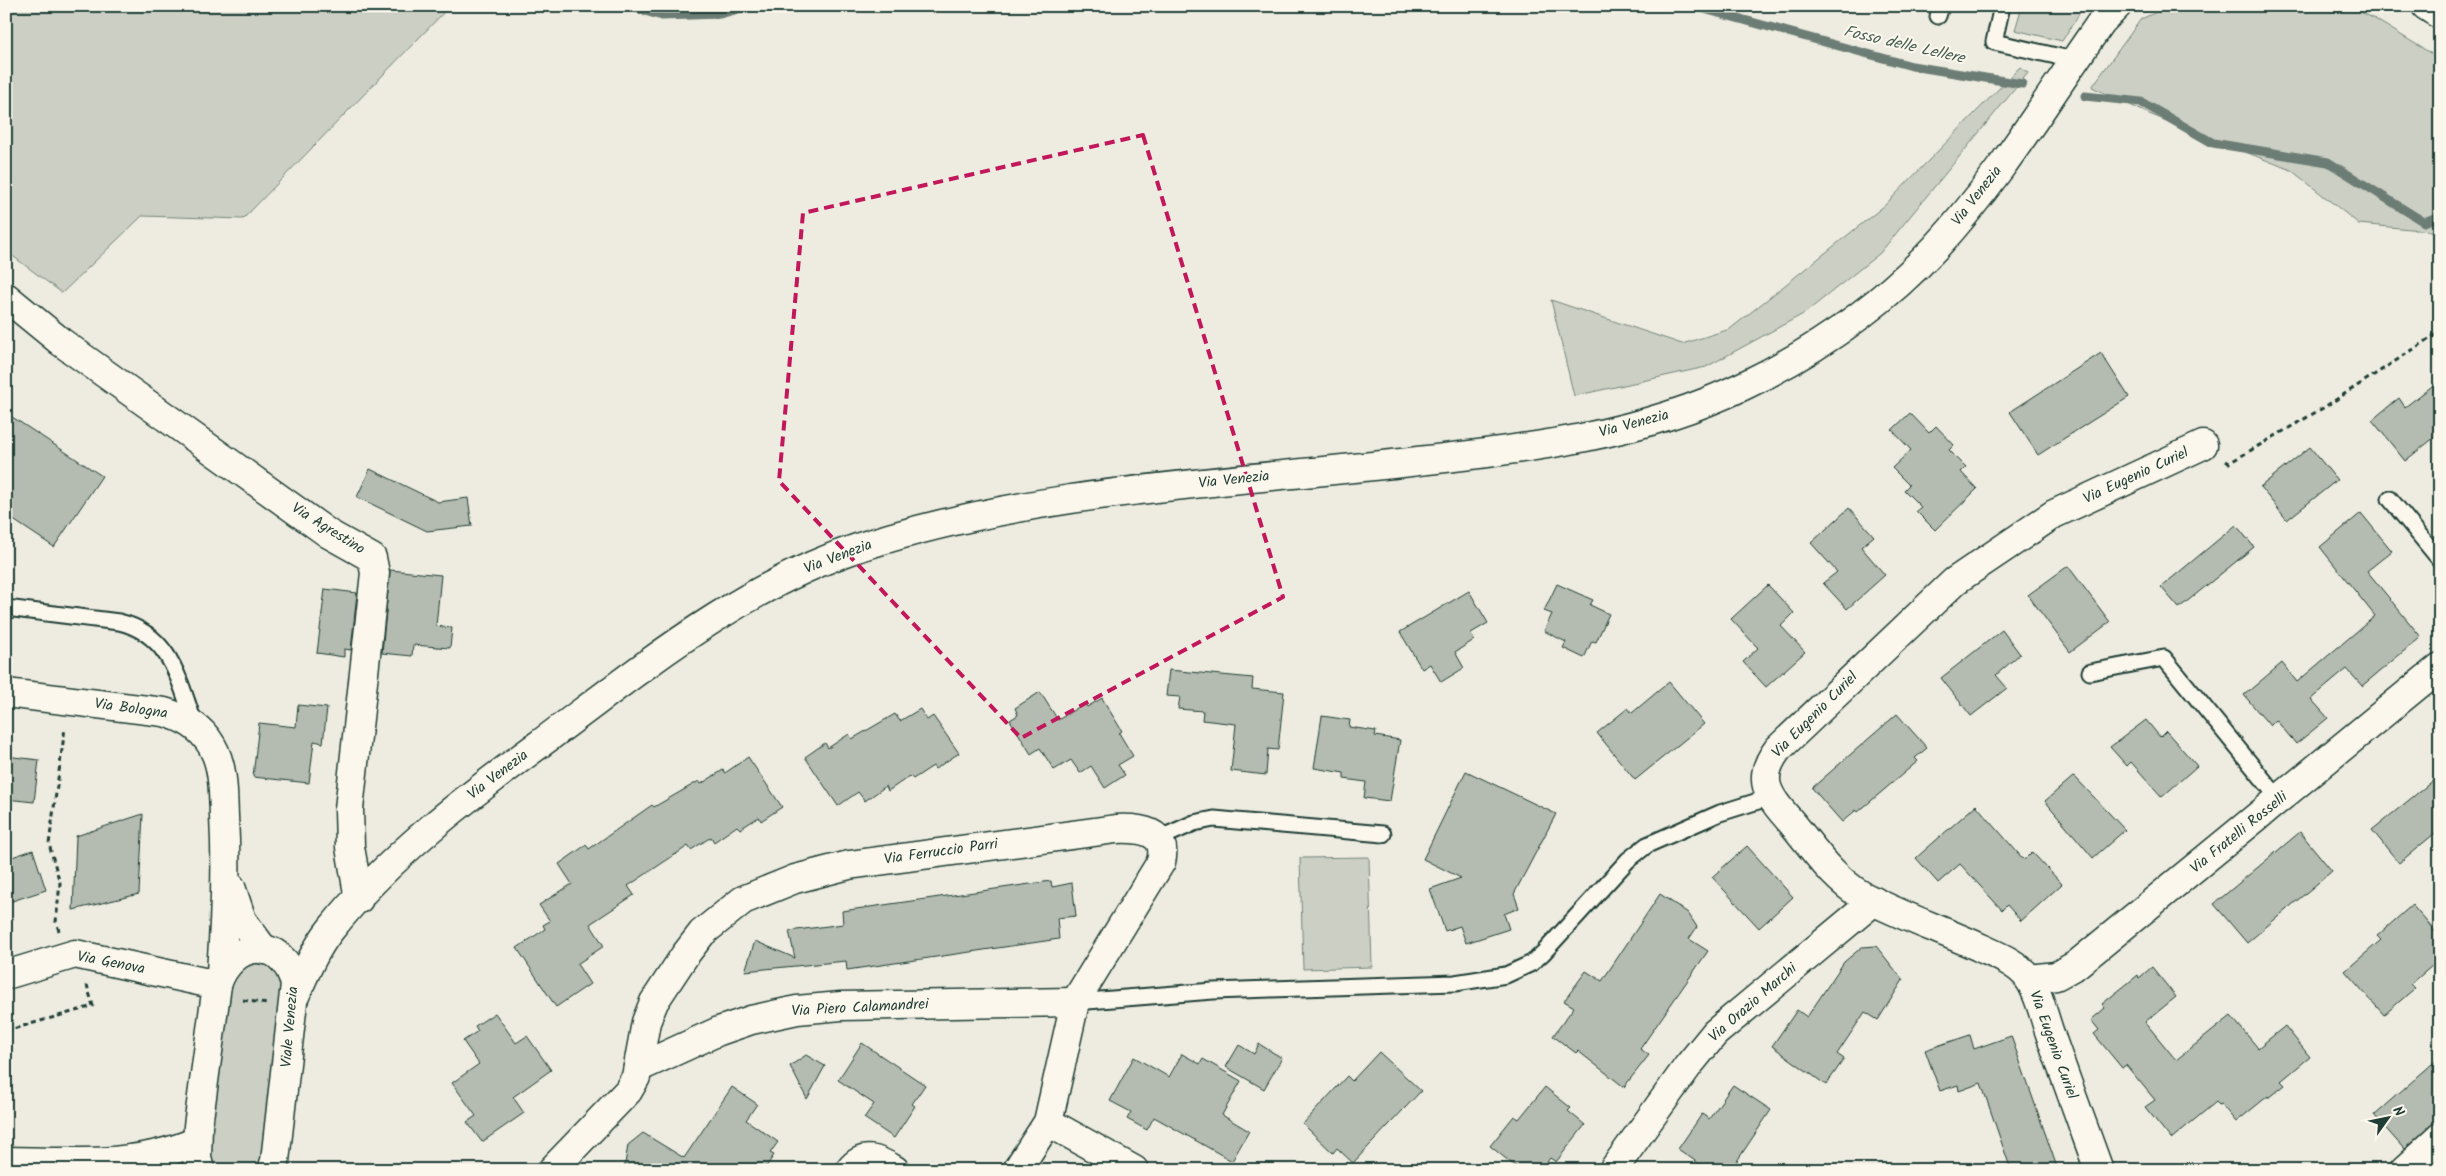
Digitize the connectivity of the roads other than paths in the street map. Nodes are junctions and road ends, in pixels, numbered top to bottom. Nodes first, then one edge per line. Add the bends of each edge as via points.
1 (2002, 6) edge
2 (2426, 6) edge
3 (2109, 11) edge
4 (2440, 15) edge
5 (2074, 60) junction
6 (6, 297) edge
7 (2203, 445) road end
8 (2390, 499) dead end
9 (2440, 560) edge
10 (6, 608) edge
11 (2440, 668) edge
12 (2090, 672) dead end
13 (6, 693) edge
14 (196, 726) junction
15 (1771, 797) junction
16 (2280, 800) junction
17 (1383, 834) dead end
18 (1158, 839) junction
19 (227, 866) junction
20 (358, 899) junction
21 (1874, 901) junction
22 (329, 931) junction
23 (268, 950) junction
24 (6, 974) edge
25 (219, 979) junction
26 (2030, 979) junction
27 (286, 1000) junction
28 (1075, 1002) junction
29 (638, 1068) junction
30 (1048, 1122) junction
31 (2440, 1137) edge
32 (197, 1141) junction
33 (6, 1161) edge
34 (107, 1162) junction
35 (145, 1170) edge
36 (200, 1170) edge
37 (272, 1170) edge
38 (552, 1170) edge
39 (850, 1170) edge
40 (895, 1170) edge
41 (1017, 1170) edge
42 (1134, 1170) edge
43 (1613, 1170) edge
44 (2099, 1170) edge
45 (2404, 1170) edge

1 - 5 lane via 1994,42
2 - 4 street
3 - 5 street, Via Venezia
5 - 20 street, Via Venezia via 1983,190 1918,265 1886,295 1836,332 1745,385 1686,411 1558,442 1404,463 1110,493 960,521 846,552 742,601 658,656 470,795 406,851
6 - 20 street, Via Agrestino via 61,342 321,528 372,558 376,573 349,809 350,847
7 - 15 street, Via Eugenio Curiel via 2054,514 1944,589 1778,748 1766,770 1766,784
8 - 9 lane
10 - 14 lane via 119,622 150,634 172,664
11 - 16 street, Via Fratelli Rosselli
12 - 16 lane via 2164,658
13 - 14 street, Via Bologna via 164,712 184,718
14 - 19 street, Via Bologna via 212,745 221,768
15 - 21 street, Via Eugenio Curiel via 1843,881
15 - 28 lane via 1720,813 1648,845 1628,860 1543,953 1506,975 1456,983 1214,991
16 - 26 street, Via Fratelli Rosselli via 2076,965 2056,976
17 - 18 lane via 1214,820 1194,823
18 - 28 street via 1162,856 1157,869
18 - 29 street, Via Ferruccio Parri via 1148,832 1123,828 993,845 849,865 795,878 758,892 712,923 685,955 650,1011
19 - 23 street, Via Bologna via 234,901 242,920
19 - 25 street, Via Bologna
20 - 22 street, Via Venezia
21 - 26 street, Via Eugenio Curiel via 2008,961
21 - 43 street, Via Orazio Marchi via 1715,1033
22 - 23 street, Via Venezia via 297,945
22 - 27 street, Via Venezia
23 - 25 street via 251,950 238,955
23 - 27 street, Viale Venezia via 283,958 296,984
24 - 25 street, Via Genova via 74,954
25 - 32 street, Via Bologna
26 - 44 street, Via Eugenio Curiel
27 - 37 street, Viale Venezia
28 - 29 street, Via Piero Calamandrei via 841,1006 797,1010 719,1031
28 - 30 street
29 - 38 street via 633,1084 623,1098
30 - 41 street
30 - 42 street
31 - 45 street
32 - 34 street via 150,1156
32 - 36 street, Via Bologna
33 - 34 street
34 - 35 street
39 - 40 street via 860,1160 870,1158

